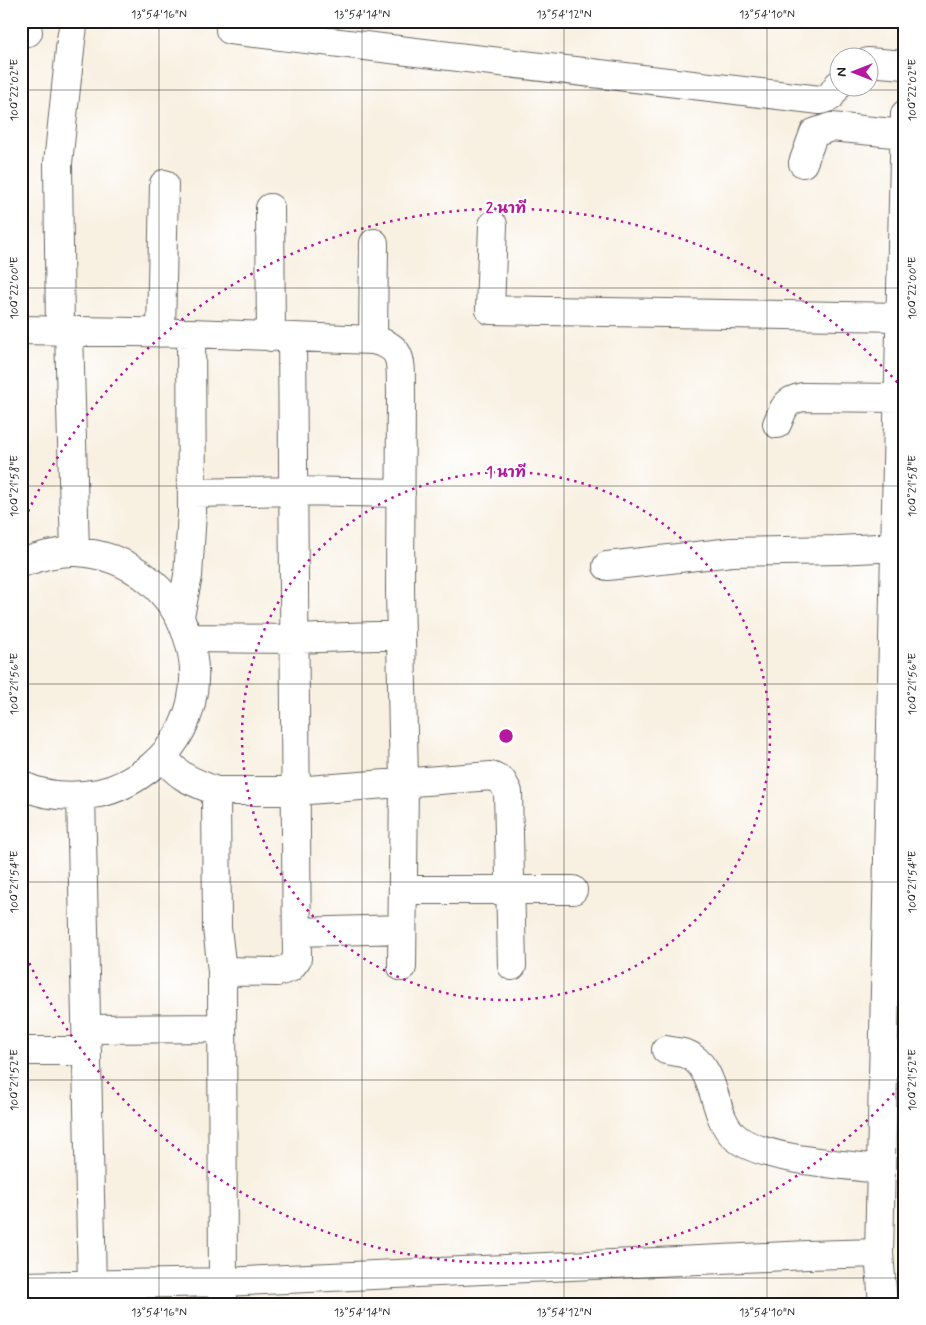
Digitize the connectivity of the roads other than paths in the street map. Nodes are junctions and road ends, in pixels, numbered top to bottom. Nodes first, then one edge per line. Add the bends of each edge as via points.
1 (74, 21) edge
2 (230, 30) dead end
3 (878, 63) edge
4 (905, 65) edge
5 (828, 98) edge
6 (905, 114) edge
7 (904, 134) edge
8 (802, 163) dead end
9 (164, 184) dead end
10 (270, 208) dead end
11 (493, 225) dead end
12 (903, 237) edge
13 (374, 243) dead end
14 (901, 318) junction
15 (21, 330) edge
16 (64, 331) junction
17 (161, 333) junction
18 (191, 334) junction
19 (282, 337) junction
20 (373, 340) junction
21 (899, 398) junction
22 (777, 424) dead end
23 (294, 492) junction
24 (401, 492) junction
25 (192, 493) junction
26 (896, 547) junction
27 (75, 552) junction
28 (21, 563) edge
29 (607, 566) dead end
30 (185, 627) junction
31 (401, 635) junction
32 (295, 639) junction
33 (163, 756) junction
34 (898, 758) edge
35 (404, 782) junction
36 (21, 785) edge
37 (216, 791) junction
38 (295, 791) junction
39 (80, 796) junction
40 (510, 889) junction
41 (403, 890) junction
42 (573, 890) dead end
43 (402, 929) junction
44 (297, 932) junction
45 (897, 944) edge
46 (512, 966) dead end
47 (402, 967) dead end
48 (222, 971) junction
49 (222, 1028) junction
50 (87, 1040) junction
51 (666, 1050) dead end
52 (21, 1051) edge
53 (881, 1169) junction
54 (879, 1253) junction
55 (21, 1286) edge
56 (97, 1290) edge
57 (223, 1293) edge
58 (883, 1304) edge

1 - 16 street via 58,163
2 - 5 street via 820,100
3 - 4 street
6 - 7 street
7 - 8 street via 831,127 814,133
7 - 12 street
9 - 17 street
10 - 19 street
11 - 14 street via 490,310
12 - 14 street
13 - 20 street
14 - 21 street
15 - 16 street
16 - 17 street
16 - 27 street
17 - 18 street
18 - 19 street
18 - 25 street
19 - 20 street
19 - 23 street
20 - 24 street via 388,343 396,350 400,362
21 - 22 street via 803,397 785,406
21 - 26 street
23 - 24 street
23 - 25 street
23 - 32 street
24 - 31 street
25 - 30 street
26 - 29 street via 732,552
26 - 34 street
27 - 28 street via 46,554
27 - 30 street via 101,555 125,563 147,577 165,594
30 - 32 street
30 - 33 street via 194,669 192,701 181,730
31 - 32 street
31 - 35 street
32 - 38 street
33 - 37 street via 173,770 188,780
33 - 39 street via 139,777 111,791
34 - 45 street
35 - 38 street
35 - 40 street via 491,776 502,781 508,792
35 - 41 street
36 - 39 street via 53,796
37 - 38 street
37 - 48 street via 217,928
38 - 44 street
39 - 50 street
40 - 41 street
40 - 42 street
40 - 46 street
41 - 43 street
43 - 44 street
43 - 47 street
44 - 48 street via 297,958 290,968 277,972
45 - 53 street
48 - 49 street
49 - 50 street
49 - 57 street
50 - 52 street
50 - 56 street
51 - 53 street via 691,1056 704,1069 724,1124 735,1138 757,1149 796,1158
53 - 54 street
54 - 57 street
54 - 58 street
55 - 56 street
56 - 57 street

